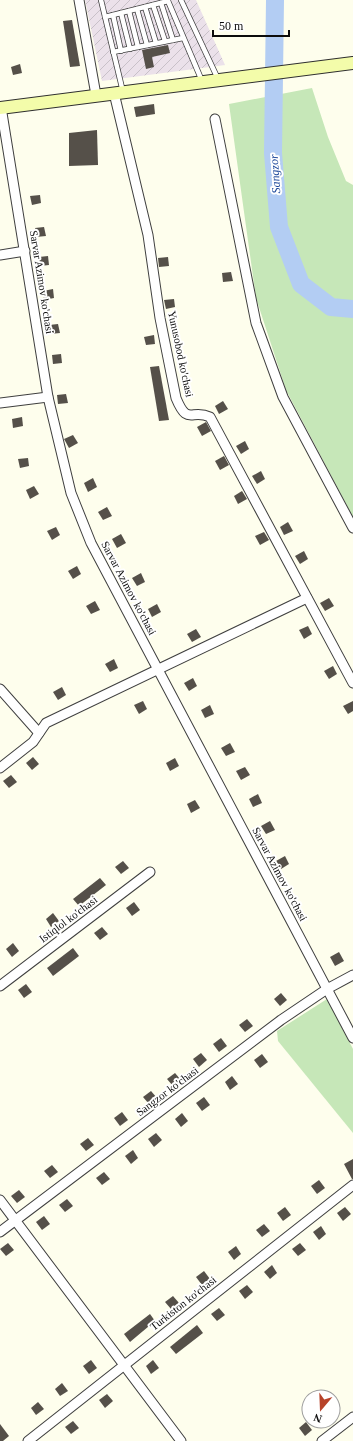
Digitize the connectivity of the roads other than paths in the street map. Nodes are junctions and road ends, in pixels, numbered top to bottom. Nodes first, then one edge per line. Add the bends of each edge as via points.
1 (79, 0) edge
2 (101, 0) edge
3 (181, 0) edge
4 (168, 1) edge
5 (161, 3) junction
6 (153, 5) junction
7 (145, 7) junction
8 (137, 9) junction
9 (129, 11) junction
10 (121, 13) junction
11 (113, 15) junction
12 (105, 17) junction
13 (183, 38) junction
14 (173, 40) junction
15 (164, 41) junction
16 (156, 44) junction
17 (147, 45) junction
18 (138, 47) junction
19 (130, 49) junction
20 (121, 51) junction
21 (113, 52) junction
22 (353, 63) edge
23 (222, 79) junction
24 (202, 81) junction
25 (118, 92) junction
26 (96, 95) junction
27 (1, 108) edge
28 (215, 119) dead end
29 (25, 252) junction
30 (0, 255) edge
31 (48, 397) junction
32 (0, 403) edge
33 (353, 528) edge
34 (307, 598) junction
35 (158, 668) junction
36 (353, 683) edge
37 (0, 689) edge
38 (39, 733) junction
39 (0, 768) edge
40 (150, 872) dead end
41 (353, 975) edge
42 (0, 986) edge
43 (327, 989) junction
44 (353, 1038) edge
45 (353, 1185) edge
46 (0, 1200) edge
47 (15, 1221) junction
48 (0, 1232) edge
49 (124, 1365) junction
50 (353, 1417) edge
51 (28, 1441) edge
52 (181, 1441) edge
53 (322, 1441) edge

1 - 26 street
2 - 12 lane
3 - 23 lane
4 - 5 lane
4 - 13 lane
5 - 6 lane
5 - 14 lane
6 - 7 lane
6 - 15 lane
7 - 8 lane
7 - 16 lane
8 - 9 lane
8 - 17 lane
9 - 10 lane
9 - 18 lane
10 - 11 lane
10 - 19 lane
11 - 12 lane
11 - 20 lane
12 - 21 lane
13 - 14 lane
13 - 24 lane
14 - 15 lane
15 - 16 lane
16 - 17 lane
17 - 18 lane
18 - 19 lane
19 - 20 lane
20 - 21 lane
21 - 25 lane
22 - 23 main road
23 - 24 main road
24 - 25 main road
25 - 26 main road
25 - 34 street, Yunusobod ko'chasi via 148,235 160,318 176,398 181,410 188,416 210,417
26 - 27 main road
27 - 29 street, Sarvar Azimov ko'chasi
28 - 33 street via 256,323 283,397
29 - 30 street
29 - 31 street, Sarvar Azimov ko'chasi
31 - 32 street
31 - 35 street, Sarvar Azimov ko'chasi via 71,493 91,543
34 - 35 street
34 - 36 street, Yunusobod ko'chasi
35 - 38 street via 46,723
35 - 43 street, Sarvar Azimov ko'chasi
37 - 38 street
38 - 39 street via 33,742
40 - 42 street, Istiqlol ko'chasi
41 - 43 street, Sangzor ko'chasi
43 - 44 street, Sarvar Azimov ko'chasi
43 - 47 street, Sangzor ko'chasi via 281,1020
45 - 49 street, Turkiston ko'chasi
46 - 47 street
47 - 48 street, Sangzor ko'chasi
47 - 49 street
49 - 51 street, Turkiston ko'chasi
49 - 52 street
50 - 53 street

